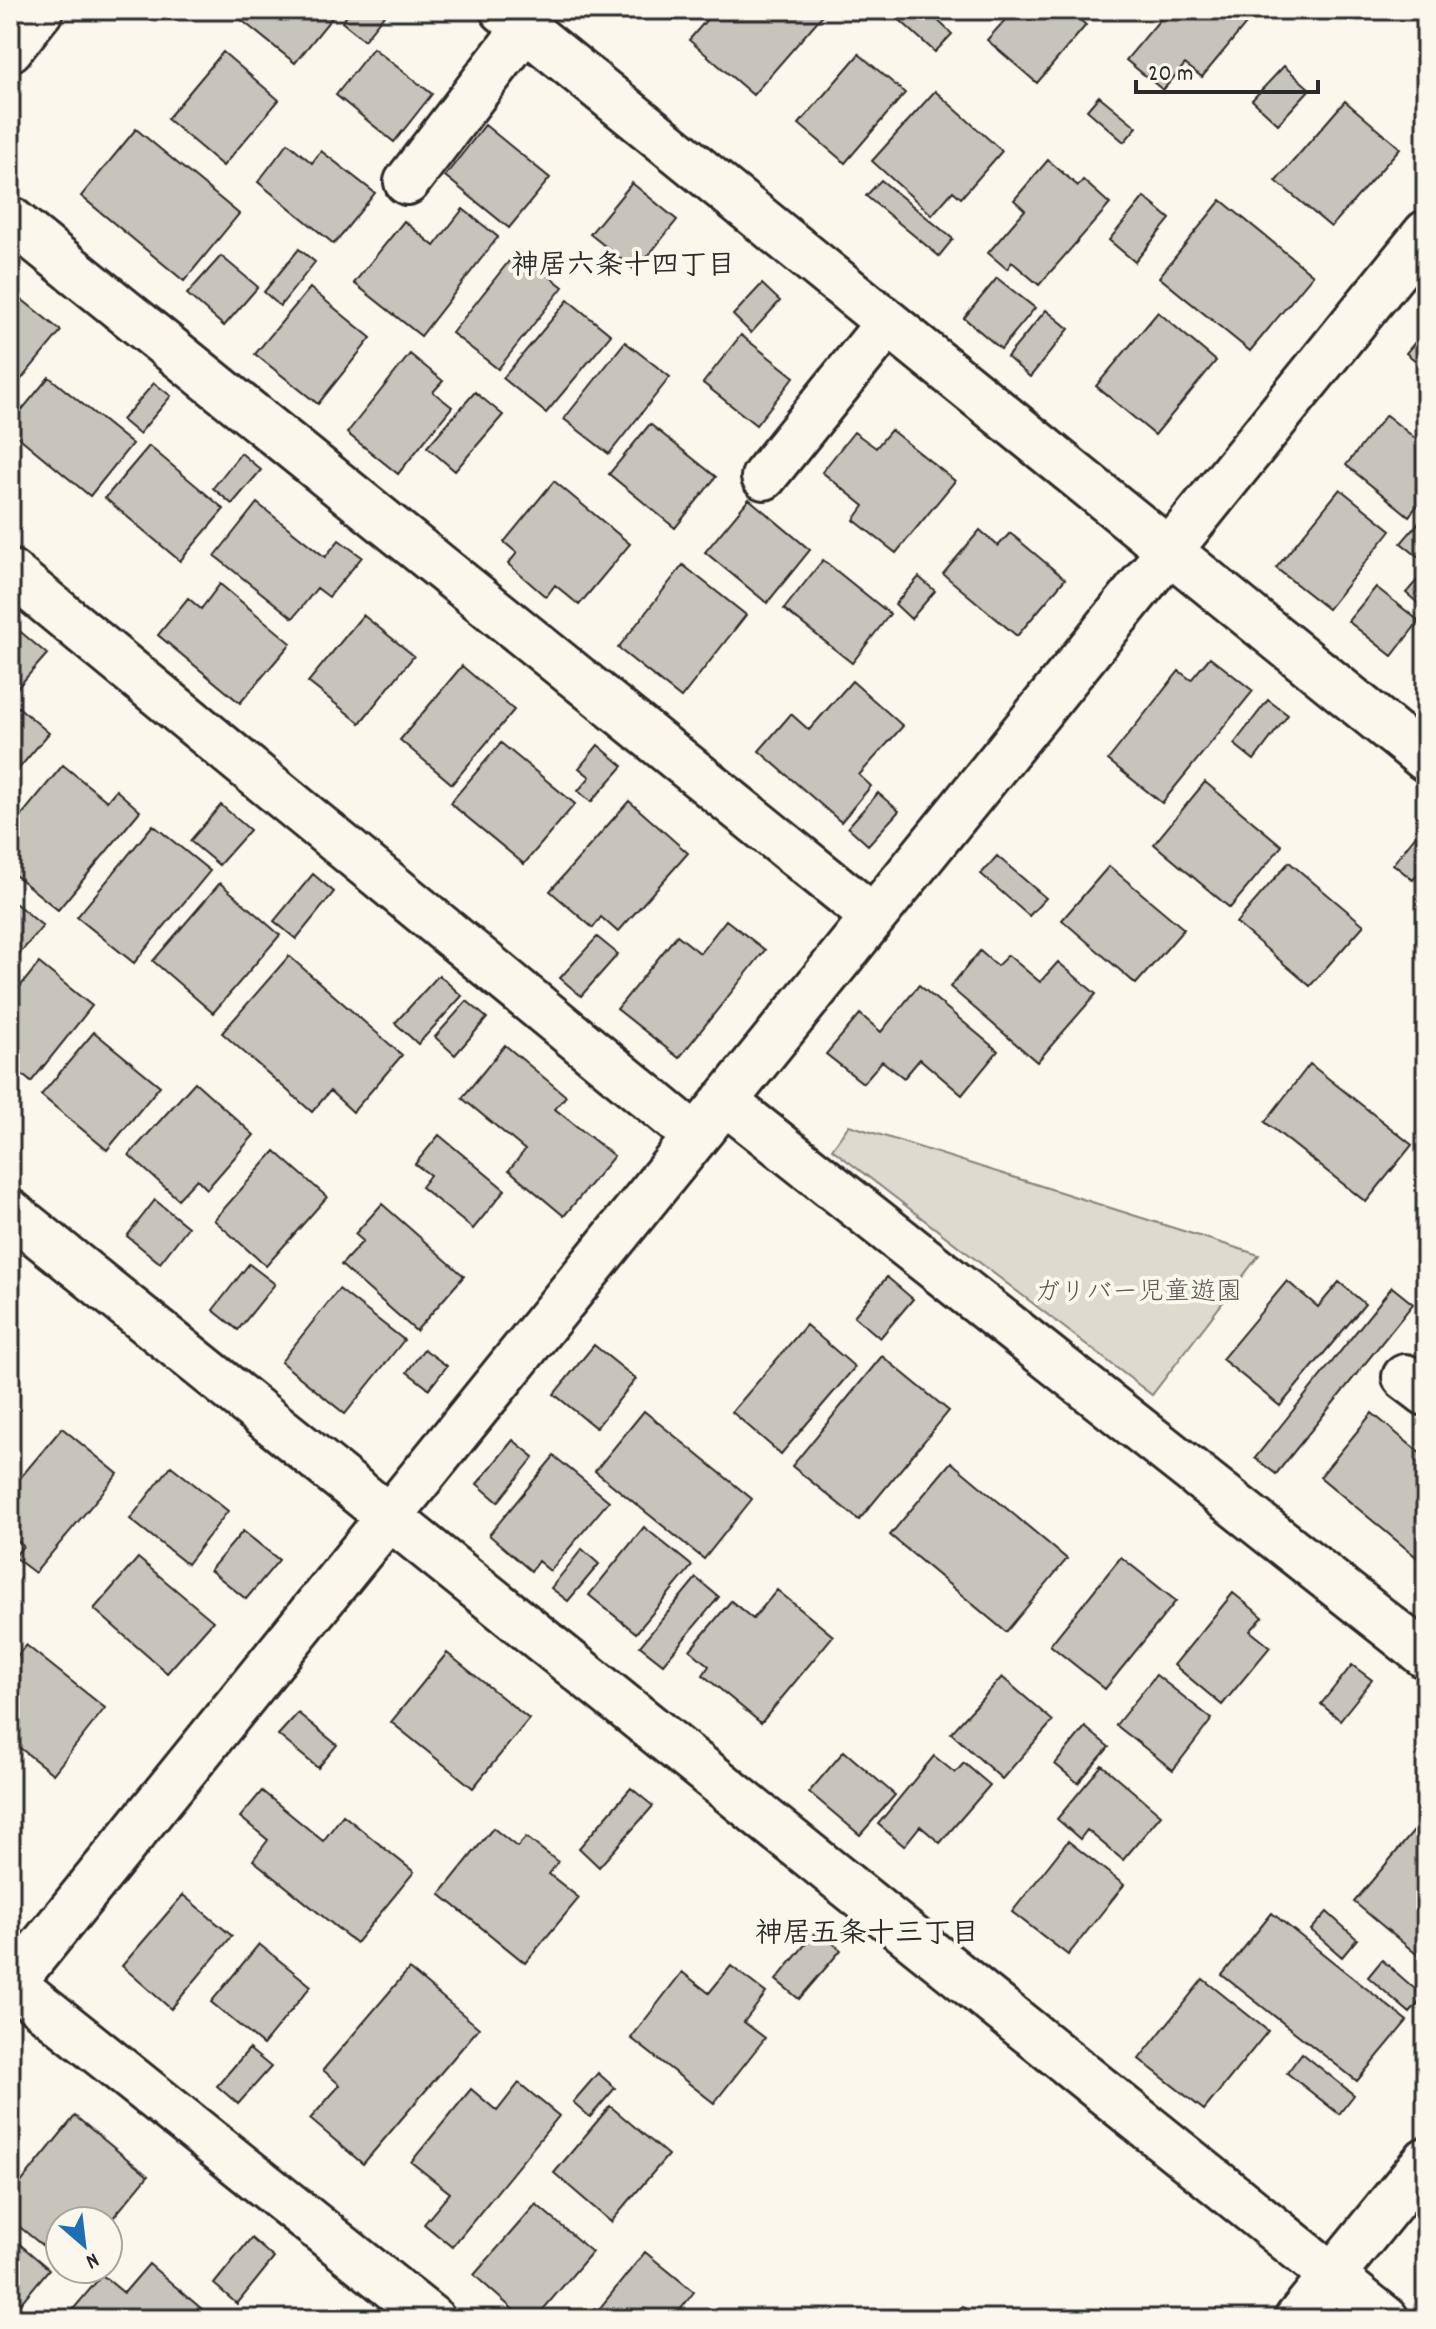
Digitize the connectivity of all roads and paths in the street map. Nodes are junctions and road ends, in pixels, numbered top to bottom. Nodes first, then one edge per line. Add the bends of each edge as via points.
1 (41, 10) edge
2 (514, 19) edge
3 (10, 49) edge
4 (407, 182) dead end
5 (10, 219) edge
6 (1426, 233) edge
7 (888, 323) junction
8 (764, 477) dead end
9 (1169, 551) junction
10 (10, 572) edge
11 (1426, 759) edge
12 (872, 916) junction
13 (724, 1101) junction
14 (695, 1136) junction
15 (10, 1212) edge
16 (388, 1518) junction
17 (1424, 1651) edge
18 (16, 1967) edge
19 (1426, 2160) edge
20 (1332, 2275) junction
21 (432, 2319) edge
22 (1297, 2319) edge
23 (1386, 2319) edge

1 - 3 street
2 - 4 street
2 - 7 street
5 - 12 street
6 - 9 street
7 - 8 street
7 - 9 street
9 - 11 street
9 - 12 street
10 - 14 street
12 - 13 street
13 - 14 street
13 - 17 street
14 - 16 street
15 - 16 street
16 - 18 street
16 - 20 street
18 - 21 street
19 - 20 street
20 - 22 street
20 - 23 street

